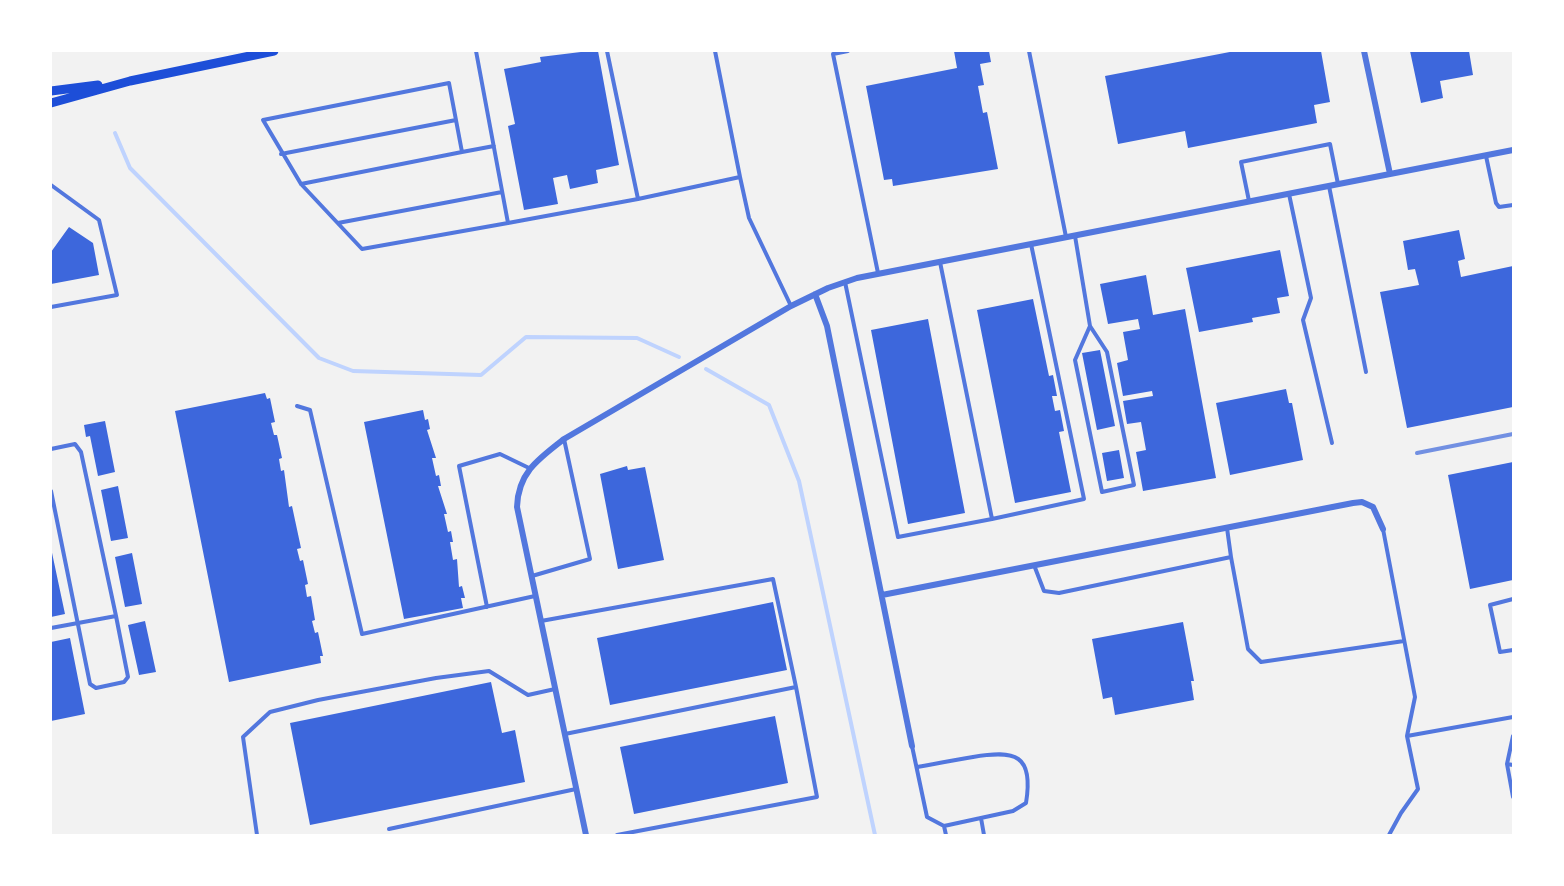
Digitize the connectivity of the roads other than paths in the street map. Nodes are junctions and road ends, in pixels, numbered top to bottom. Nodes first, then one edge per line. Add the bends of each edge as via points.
1 (274, 51) edge
2 (476, 51) edge
3 (607, 51) edge
4 (715, 51) edge
5 (848, 51) edge
6 (1029, 51) edge
7 (1365, 51) edge
8 (130, 81) junction
9 (51, 91) edge
10 (51, 103) edge
11 (456, 120) junction
12 (494, 146) junction
13 (1513, 150) edge
14 (462, 152) junction
15 (281, 154) junction
16 (1486, 155) junction
17 (1390, 174) junction
18 (740, 177) junction
19 (301, 184) junction
20 (1338, 184) junction
21 (51, 185) edge
22 (1329, 186) junction
23 (502, 192) junction
24 (1289, 193) junction
25 (638, 199) junction
26 (1249, 201) junction
27 (1513, 205) edge
28 (338, 223) junction
29 (508, 223) junction
30 (1075, 235) junction
31 (1066, 237) junction
32 (1031, 244) junction
33 (939, 261) junction
34 (878, 273) junction
35 (845, 282) junction
36 (814, 294) junction
37 (791, 306) junction
38 (51, 307) edge
39 (1090, 326) junction
40 (1366, 372) dead end
41 (297, 406) dead end
42 (564, 438) junction
43 (1332, 443) dead end
44 (51, 449) edge
45 (529, 468) junction
46 (51, 491) edge
47 (992, 519) junction
48 (1227, 527) junction
49 (1383, 529) joint
50 (1231, 557) junction
51 (1034, 565) junction
52 (531, 576) junction
53 (882, 595) junction
54 (535, 596) junction
55 (1513, 599) edge
56 (487, 607) junction
57 (116, 616) junction
58 (541, 621) junction
59 (78, 622) junction
60 (51, 628) edge
61 (1404, 640) junction
62 (1513, 650) edge
63 (796, 687) junction
64 (555, 690) junction
65 (1513, 717) edge
66 (564, 734) junction
67 (1407, 736) junction
68 (1513, 736) edge
69 (912, 746) joint
70 (1507, 765) junction
71 (1513, 765) edge
72 (917, 767) junction
73 (576, 789) junction
74 (1513, 797) edge
75 (981, 818) junction
76 (944, 826) junction
77 (389, 829) dead end
78 (258, 835) edge
79 (586, 835) edge
80 (617, 835) edge
81 (946, 835) edge
82 (984, 835) edge
83 (1389, 835) edge

1 - 8 main road
2 - 12 lane
3 - 25 lane
4 - 18 lane
5 - 34 lane via 833,54
6 - 31 lane
7 - 17 street
8 - 9 main road
8 - 10 main road
11 - 14 lane
11 - 15 lane
11 - 15 lane via 448,83 263,120
12 - 14 lane
12 - 23 lane
13 - 16 street
14 - 19 lane
15 - 19 lane
16 - 17 street
16 - 27 lane via 1496,203 1499,207
17 - 20 street
18 - 25 lane
18 - 37 lane via 749,218
19 - 28 lane
20 - 22 street
20 - 26 lane via 1330,144 1241,162
21 - 38 lane via 99,220 117,295
22 - 24 street
22 - 40 lane
23 - 28 lane
23 - 29 lane
24 - 26 street
24 - 43 lane via 1311,298 1303,320
25 - 29 lane
26 - 30 street
28 - 29 lane via 362,249
30 - 31 street
30 - 39 lane
31 - 32 street
32 - 33 street
32 - 47 lane via 1084,499
33 - 34 street
33 - 47 lane
34 - 35 street
35 - 36 street
35 - 47 lane via 898,537
36 - 37 street
36 - 53 street via 827,326
37 - 42 street
39 - 39 lane via 1107,352 1134,485 1102,492 1075,360
41 - 56 lane via 310,410 362,634
42 - 45 street
42 - 52 lane via 590,559
44 - 57 lane via 75,444 81,452
45 - 52 street via 523,477 517,507
45 - 56 lane via 500,454 459,466
46 - 59 lane
48 - 49 street via 1362,502 1373,507
48 - 50 lane
48 - 51 street
49 - 61 lane
50 - 51 lane via 1059,593 1044,591
50 - 61 lane via 1248,649 1261,663
51 - 53 street
52 - 54 street
53 - 69 street
54 - 56 lane
54 - 58 street
55 - 62 lane via 1490,604 1500,652
57 - 59 lane
57 - 59 lane via 128,677 124,682 96,688 90,684
58 - 63 lane via 773,579
58 - 64 street
59 - 60 lane
61 - 67 lane via 1415,697
63 - 66 lane
63 - 80 lane via 817,797
64 - 66 street
64 - 78 lane via 528,695 489,671 270,712 243,737
65 - 67 lane
66 - 73 street
67 - 83 lane via 1418,789
68 - 70 lane
69 - 72 lane
70 - 71 lane
70 - 74 lane
72 - 75 lane via 1000,753 1014,756 1025,766 1029,785 1026,803 1012,811
72 - 76 lane via 927,817
73 - 77 lane
73 - 79 street
75 - 76 lane
75 - 82 lane
76 - 81 lane

